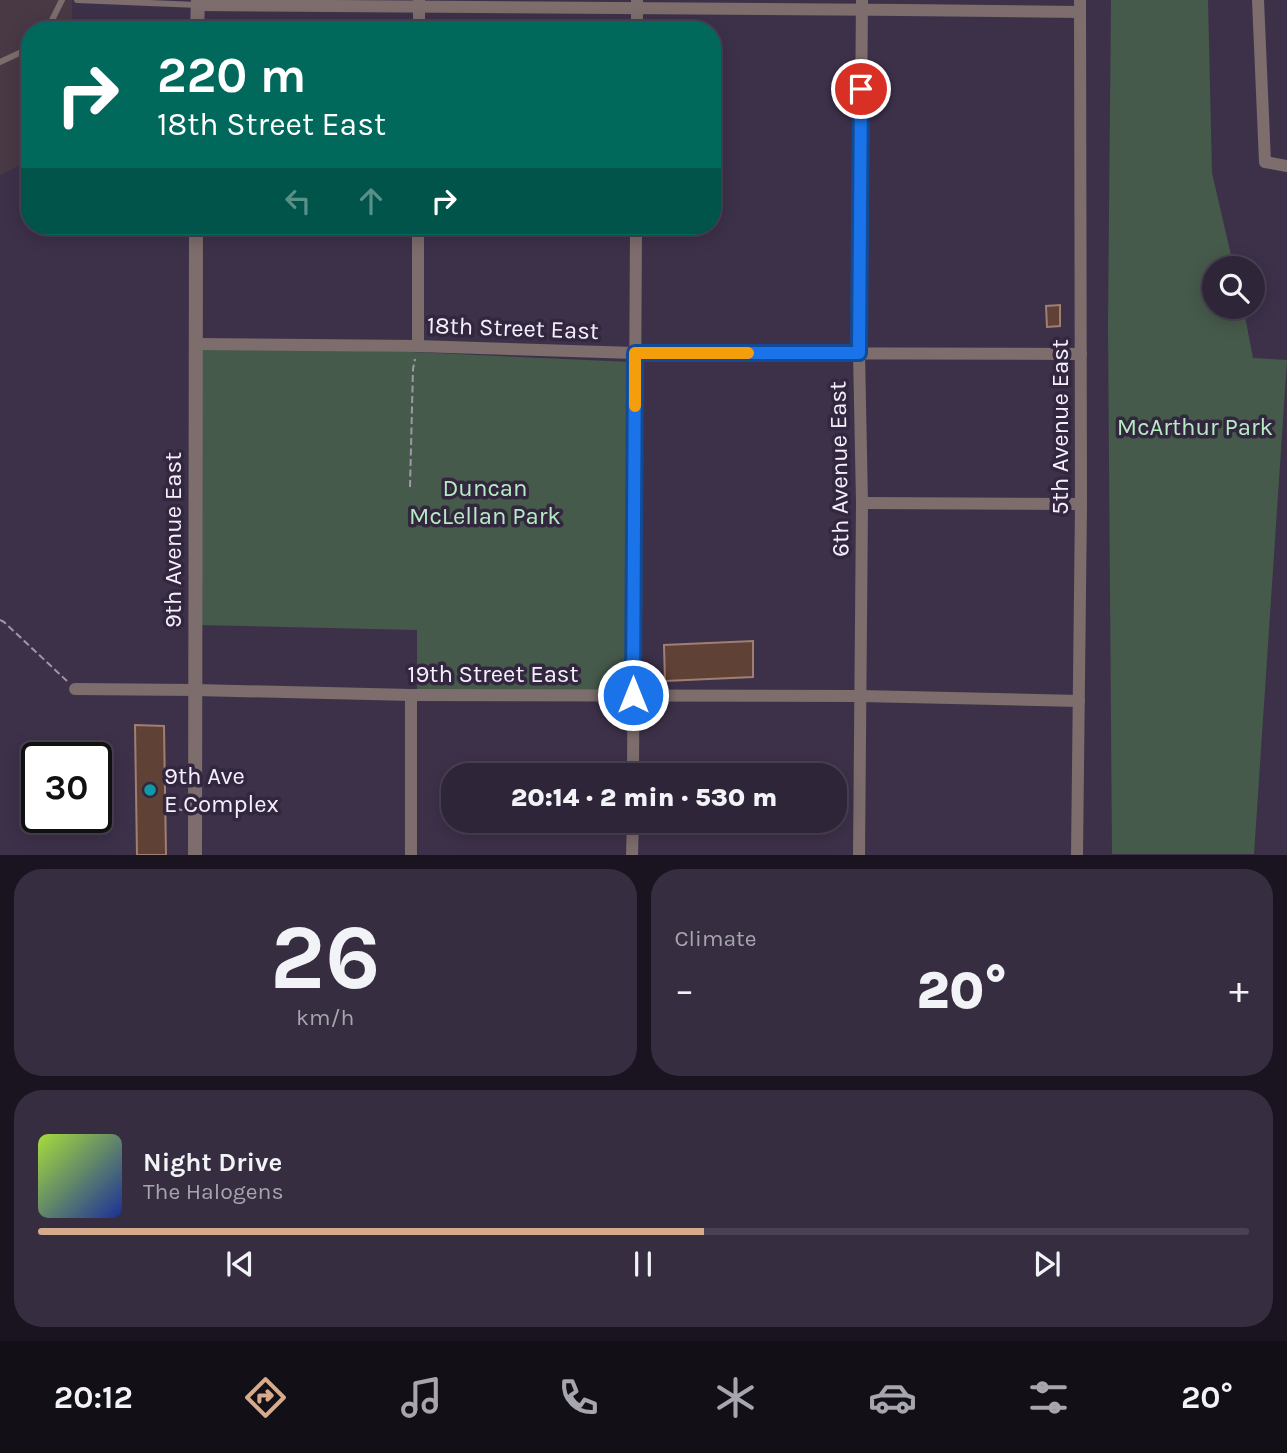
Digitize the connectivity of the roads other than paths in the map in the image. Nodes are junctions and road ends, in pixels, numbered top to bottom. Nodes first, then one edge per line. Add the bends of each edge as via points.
1 (61, 0) edge
2 (77, 0) edge
3 (1258, 0) edge
4 (198, 2) edge
5 (419, 2) edge
6 (637, 4) edge
7 (862, 5) edge
8 (1080, 6) edge
9 (51, 21) edge
10 (198, 21) edge
11 (419, 21) edge
12 (21, 52) edge
13 (0, 62) edge
14 (1287, 166) edge
15 (196, 235) edge
16 (418, 235) edge
17 (636, 235) edge
18 (196, 344) junction
19 (418, 346) junction
20 (635, 353) junction
21 (859, 353) junction
22 (1081, 354) junction
23 (862, 503) junction
24 (1081, 504) junction
25 (75, 689) road end
26 (195, 690) junction
27 (411, 695) junction
28 (633, 695) junction
29 (861, 696) junction
30 (1079, 701) junction
31 (633, 763) edge
32 (632, 833) edge
33 (195, 855) edge
34 (411, 855) edge
35 (632, 855) edge
36 (859, 855) edge
37 (1077, 855) edge

1 - 9 lane
2 - 4 lane
3 - 14 street via 1265,162
4 - 5 street
4 - 10 street
5 - 6 street
5 - 11 street
6 - 7 street
7 - 8 street
7 - 21 street, 6th Avenue East
8 - 22 street, 5th Avenue East
12 - 13 lane
15 - 18 street, 9th Avenue East
16 - 19 street
17 - 20 street
18 - 19 street, 18th Street East
18 - 26 street, 9th Avenue East
19 - 20 street, 18th Street East
20 - 21 street, 18th Street East
20 - 28 street
21 - 22 street, 18th Street East
21 - 23 street, 6th Avenue East
22 - 24 street, 5th Avenue East
23 - 24 street
23 - 29 street, 6th Avenue East
24 - 30 street, 5th Avenue East
25 - 26 street, 19th Street East
26 - 27 street, 19th Street East
26 - 33 street, 9th Avenue East
27 - 28 street, 19th Street East
27 - 34 street
28 - 29 street, 19th Street East
28 - 31 street
29 - 30 street, 19th Street East
29 - 36 street, 6th Avenue East
30 - 37 street, 5th Avenue East
32 - 35 street

